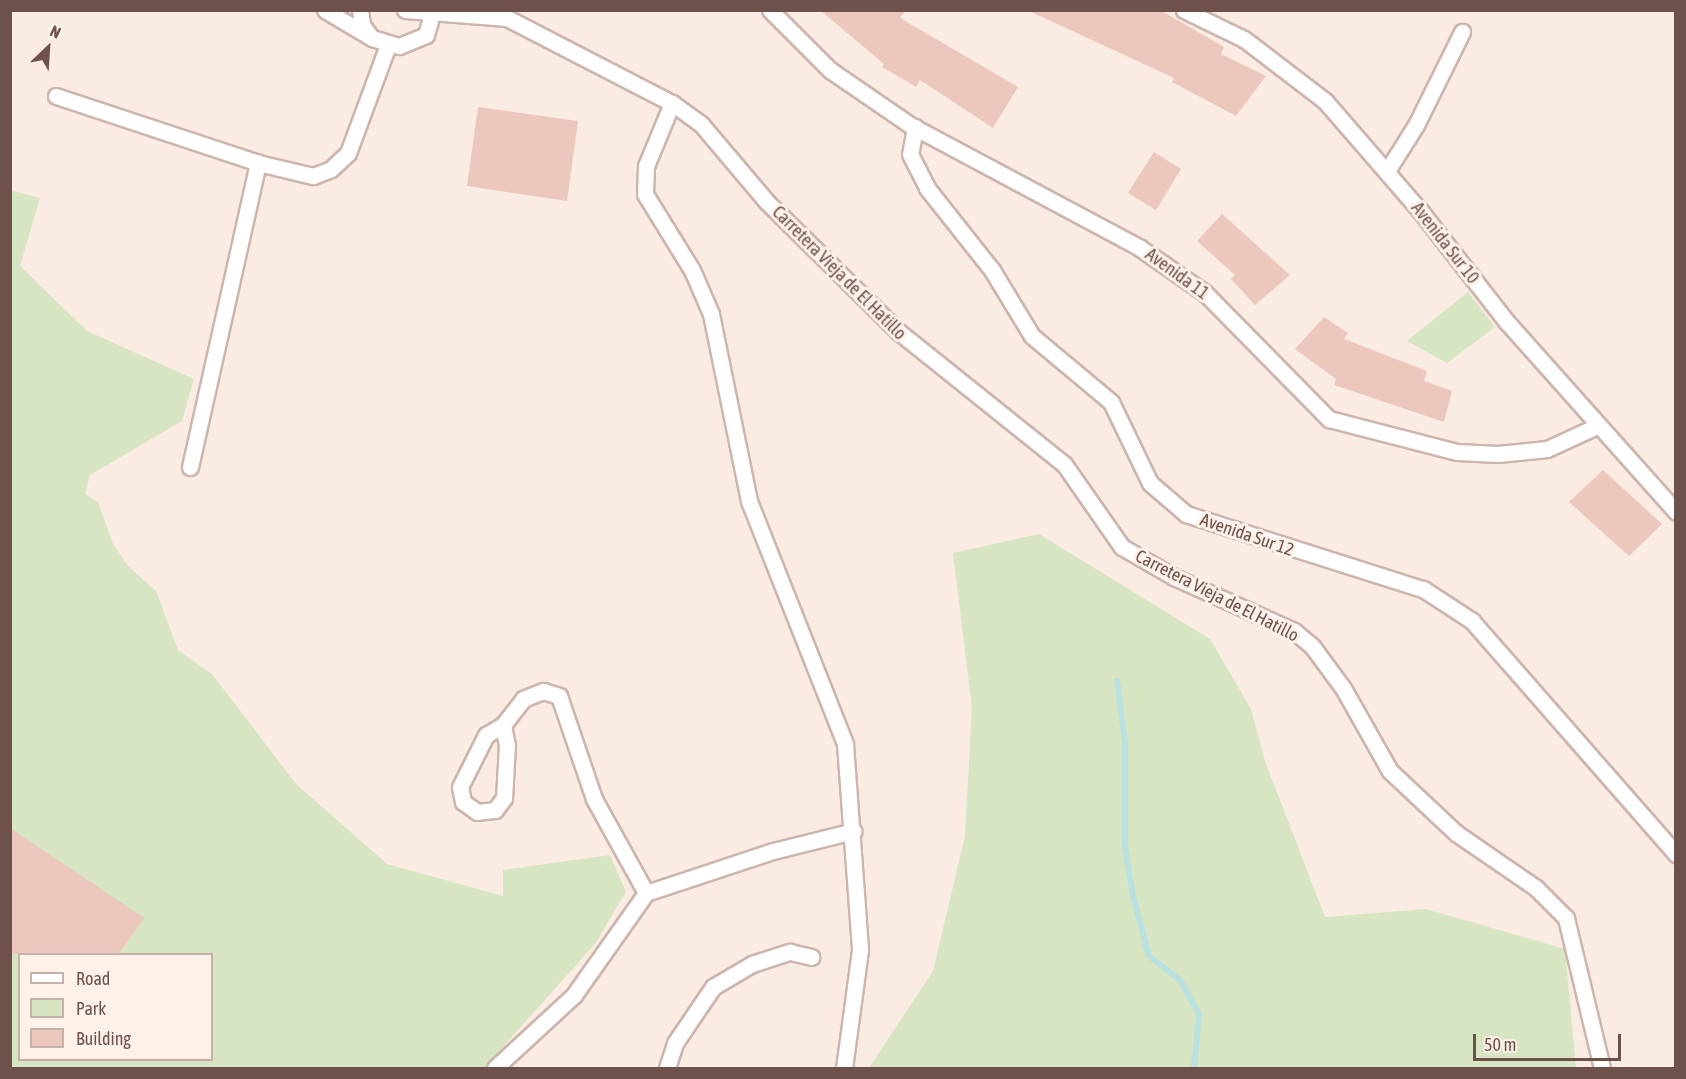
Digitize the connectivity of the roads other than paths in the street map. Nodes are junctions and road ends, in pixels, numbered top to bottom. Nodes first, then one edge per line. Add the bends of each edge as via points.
1 (325, 10) edge
2 (360, 10) edge
3 (405, 10) edge
4 (770, 10) edge
5 (1185, 10) edge
6 (433, 12) edge
7 (507, 14) edge
8 (1462, 32) dead end
9 (372, 38) junction
10 (388, 45) junction
11 (56, 96) dead end
12 (672, 103) junction
13 (915, 127) junction
14 (258, 164) junction
15 (1387, 171) junction
16 (1597, 426) junction
17 (190, 467) dead end
18 (1676, 512) edge
19 (503, 725) junction
20 (854, 831) junction
21 (1676, 854) edge
22 (646, 893) junction
23 (811, 957) dead end
24 (495, 1068) edge
25 (667, 1068) edge
26 (844, 1068) edge
27 (1602, 1068) edge

1 - 9 street
2 - 9 street via 362,25
3 - 6 street
4 - 13 street, Avenida 11 via 830,70
5 - 15 street, Avenida Sur 10 via 1244,39 1325,101
6 - 7 street
6 - 10 street via 426,35 399,46
7 - 12 street, Carretera Vieja de El Hatillo
8 - 15 street via 1416,125
9 - 10 street
10 - 14 street via 348,153 313,176
11 - 14 street
12 - 20 street via 646,166 645,194 692,270 711,314 749,501 845,744
12 - 27 street, Carretera Vieja de El Hatillo via 701,124 766,201 899,332 1064,464 1122,547 1176,578 1294,631 1312,645 1343,688 1390,771 1456,833 1536,888 1566,918
13 - 16 street, Avenida 11 via 1140,248 1205,293 1329,419 1457,452 1498,454 1547,449
13 - 21 street, Avenida Sur 12 via 910,154 927,188 992,270 1032,336 1111,402 1150,483 1186,514 1423,589 1472,621
14 - 17 street
15 - 16 street, Avenida Sur 10
16 - 18 street, Avenida Sur 10
19 - 19 street via 507,745 504,798 495,810 477,812 463,802 460,787 486,735
19 - 22 street via 523,699 543,691 559,696 594,799
20 - 22 street via 773,850
20 - 26 street via 860,950
22 - 24 street via 574,995
23 - 25 street via 790,952 762,961 713,987 675,1043

